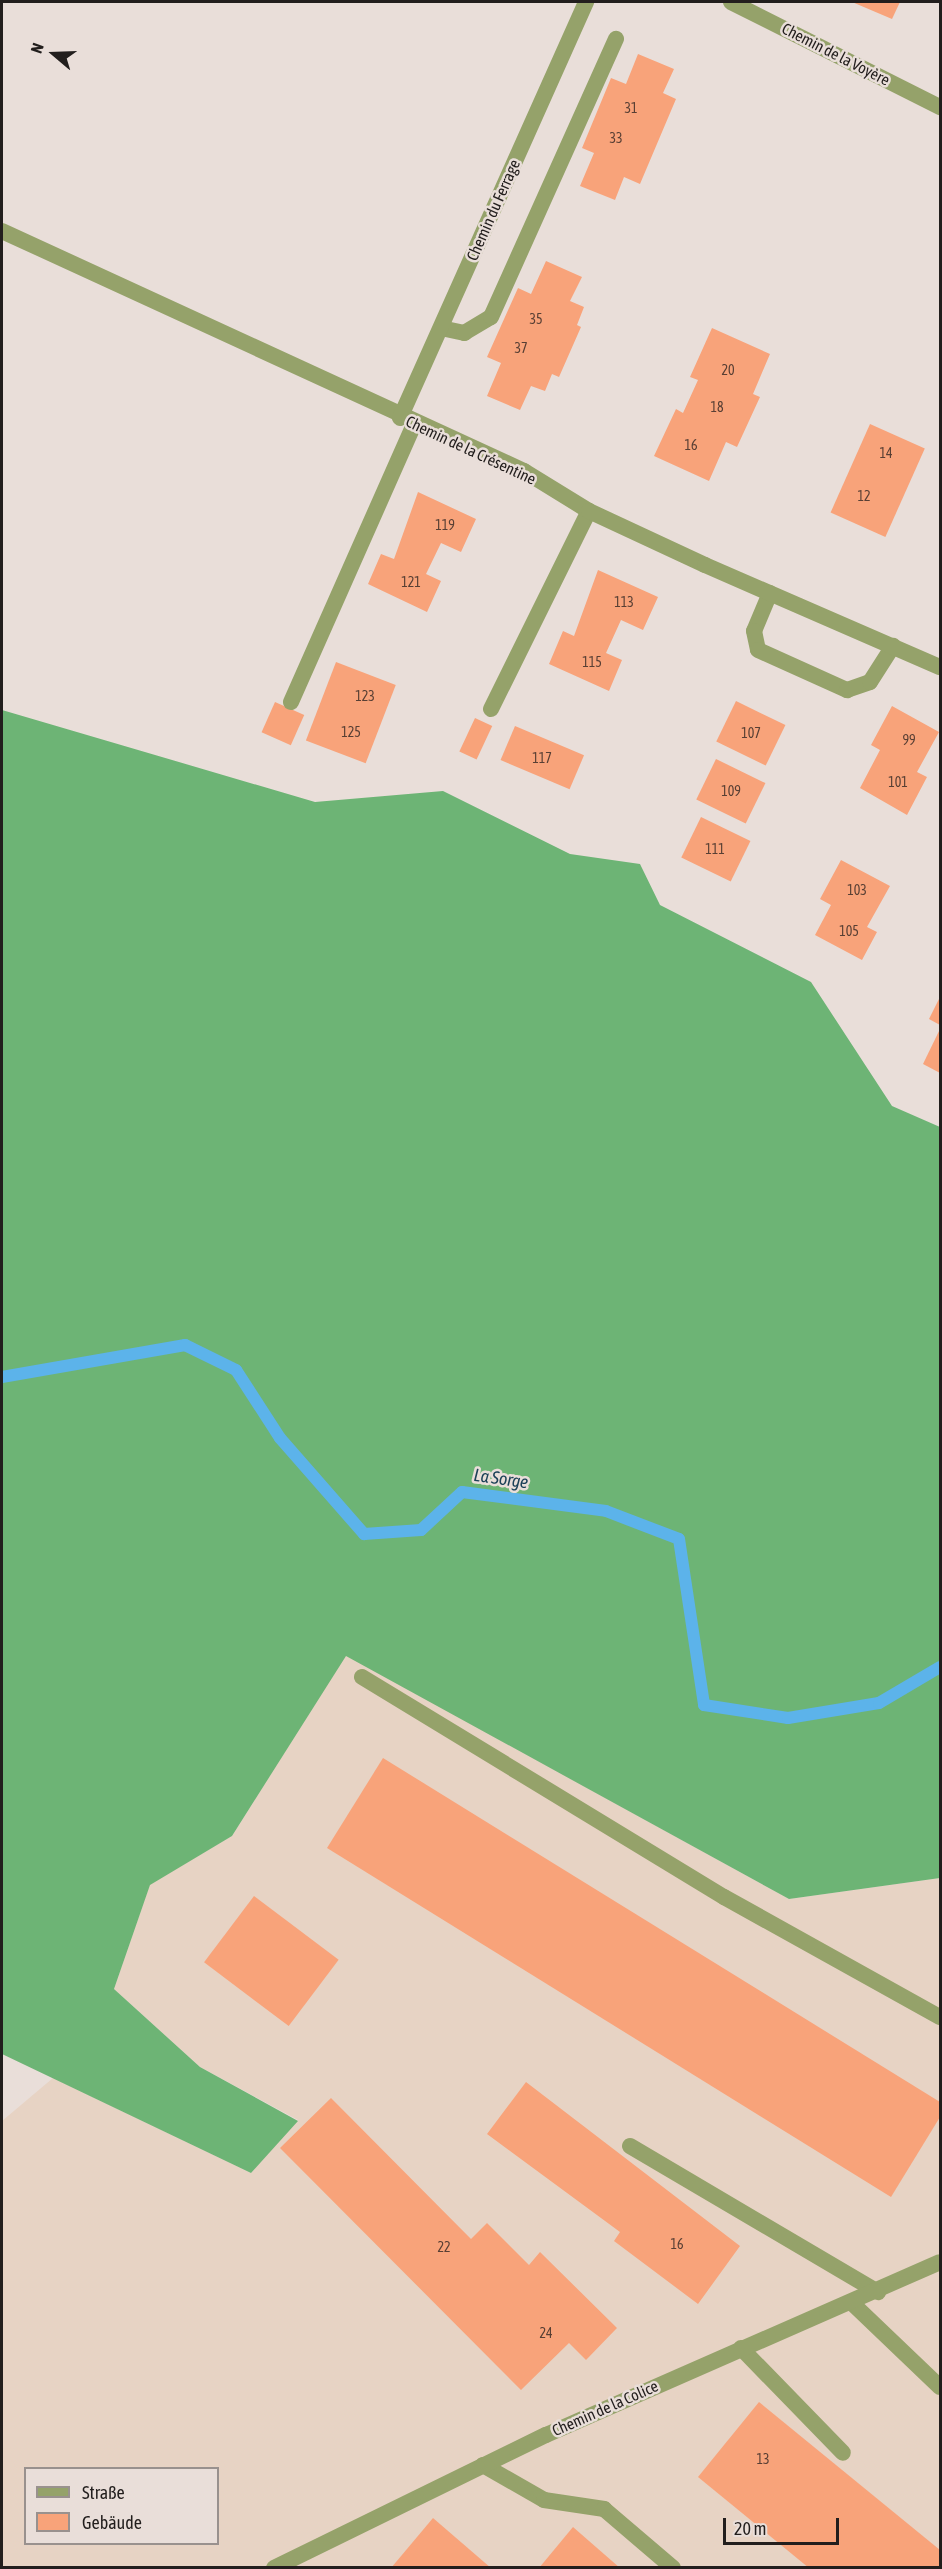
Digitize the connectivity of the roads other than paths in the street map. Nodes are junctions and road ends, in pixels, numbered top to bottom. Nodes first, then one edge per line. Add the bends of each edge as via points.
1 (586, 2) edge
2 (730, 2) edge
3 (616, 39) dead end
4 (940, 107) edge
5 (2, 231) edge
6 (441, 327) junction
7 (407, 421) junction
8 (589, 511) junction
9 (770, 593) junction
10 (893, 646) junction
11 (940, 667) edge
12 (291, 702) dead end
13 (491, 709) dead end
14 (362, 1677) dead end
15 (940, 2017) edge
16 (630, 2146) dead end
17 (940, 2262) edge
18 (878, 2292) junction
19 (853, 2304) junction
20 (741, 2348) junction
21 (940, 2387) edge
22 (843, 2453) dead end
23 (483, 2465) junction
24 (274, 2568) edge
25 (673, 2568) edge

1 - 6 street, Chemin du Ferrage
2 - 4 street, Chemin de la Voyère
3 - 6 street via 491,317 464,333
5 - 7 street, Chemin de la Crésentine
6 - 7 street, Chemin du Ferrage
7 - 8 street, Chemin de la Crésentine via 524,471
7 - 12 street, Chemin du Ferrage
8 - 9 street, Chemin de la Crésentine
8 - 13 street
9 - 10 street, Chemin de la Crésentine
9 - 10 street via 754,631 758,650 847,690 870,682
10 - 11 street, Chemin de la Crésentine
14 - 15 street via 724,1897
16 - 18 street
17 - 18 street, Chemin de la Colice
18 - 19 street, Chemin de la Colice
19 - 20 street, Chemin de la Colice
19 - 21 street
20 - 22 street
20 - 23 street, Chemin de la Colice
23 - 24 street, Chemin de la Colice
23 - 25 street via 544,2500 604,2509

